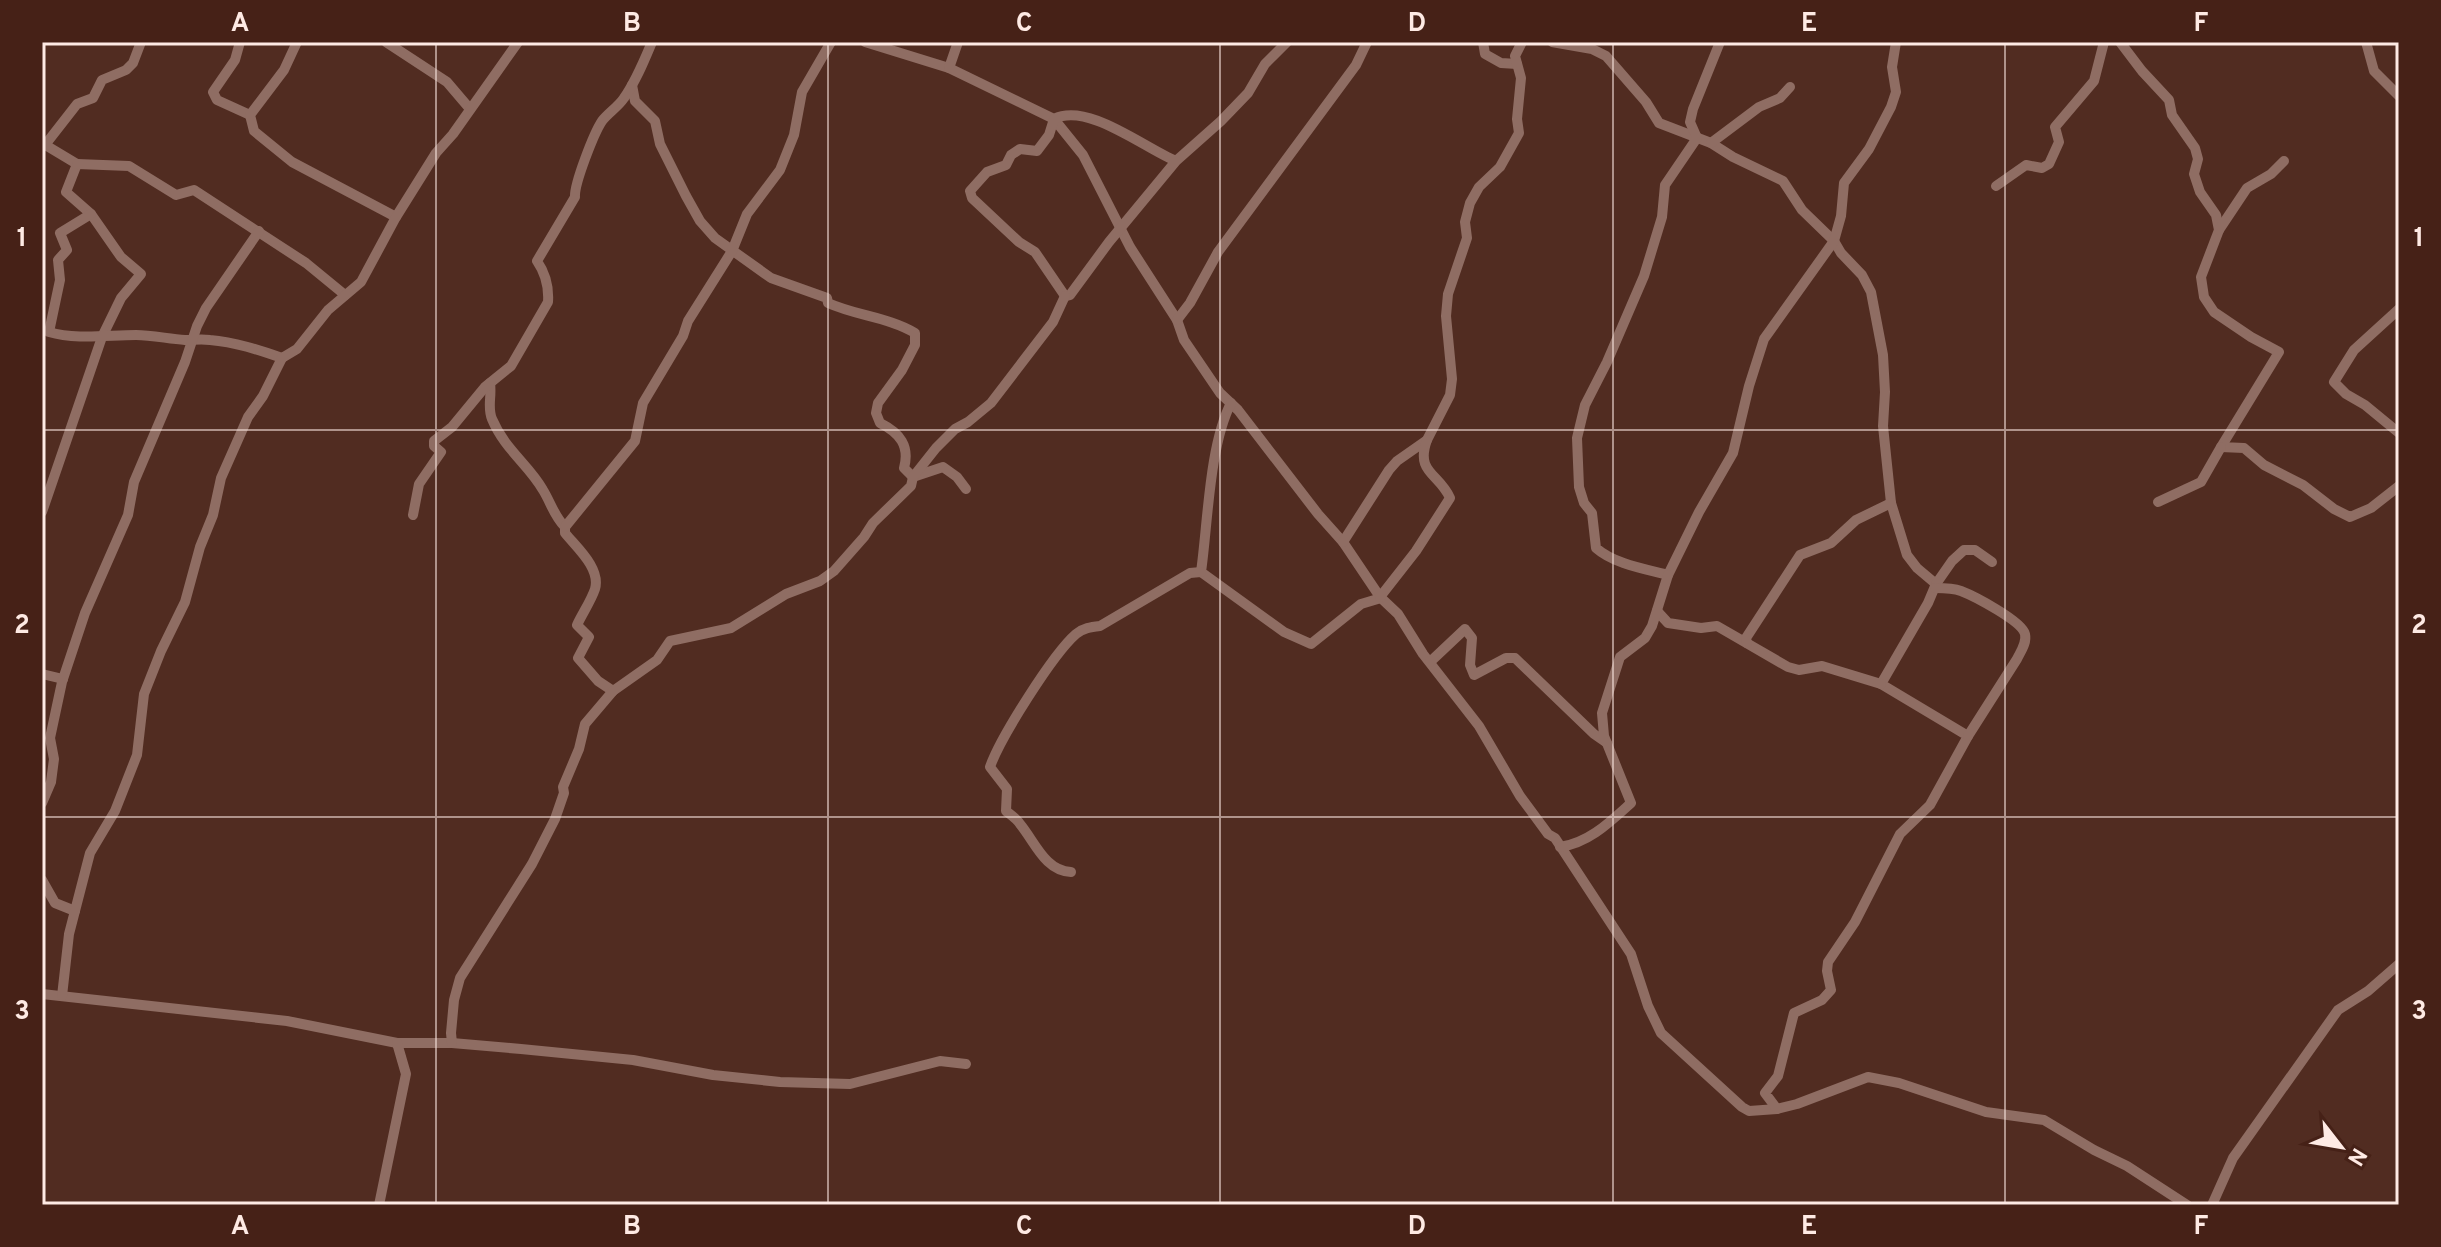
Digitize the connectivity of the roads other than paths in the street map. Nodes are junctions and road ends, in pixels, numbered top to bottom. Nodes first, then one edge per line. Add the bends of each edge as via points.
1 (141, 42) edge
2 (240, 42) edge
3 (297, 42) edge
4 (386, 42) edge
5 (518, 42) edge
6 (652, 42) edge
7 (831, 42) edge
8 (865, 42) edge
9 (958, 42) edge
10 (1287, 42) edge
11 (1367, 42) edge
12 (1483, 42) edge
13 (1522, 42) edge
14 (1552, 42) edge
15 (1720, 42) edge
16 (1896, 42) edge
17 (2104, 42) edge
18 (2120, 42) edge
19 (2366, 42) edge
20 (1517, 64) junction
21 (949, 68) junction
22 (632, 85) junction
23 (1790, 87) dead end
24 (2399, 96) edge
25 (470, 109) junction
26 (250, 115) junction
27 (1054, 119) junction
28 (1697, 138) junction
29 (1711, 143) junction
30 (44, 144) edge
31 (1176, 161) junction
32 (2284, 161) dead end
33 (77, 164) junction
34 (1996, 186) dead end
35 (91, 214) junction
36 (396, 217) junction
37 (1120, 228) junction
38 (2219, 230) junction
39 (259, 231) junction
40 (1834, 241) junction
41 (732, 251) junction
42 (345, 295) junction
43 (1065, 296) junction
44 (2399, 309) edge
45 (1177, 320) junction
46 (102, 337) junction
47 (192, 340) junction
48 (282, 358) junction
49 (490, 383) junction
50 (1231, 403) junction
51 (2399, 433) edge
52 (1427, 440) junction
53 (2221, 447) junction
54 (913, 477) junction
55 (2399, 486) edge
56 (966, 489) dead end
57 (2158, 502) dead end
58 (1891, 503) junction
59 (42, 512) edge
60 (413, 515) dead end
61 (565, 527) junction
62 (1343, 542) junction
63 (1992, 562) dead end
64 (1201, 572) junction
65 (1668, 575) junction
66 (1936, 586) junction
67 (1381, 598) junction
68 (1657, 611) junction
69 (1747, 643) junction
70 (1430, 662) junction
71 (42, 674) edge
72 (63, 679) junction
73 (1881, 684) junction
74 (613, 691) junction
75 (1968, 736) junction
76 (1607, 743) junction
77 (42, 803) edge
78 (1560, 847) junction
79 (1071, 872) dead end
80 (42, 880) edge
81 (75, 911) junction
82 (2399, 964) edge
83 (42, 994) edge
84 (62, 996) junction
85 (397, 1043) junction
86 (452, 1043) junction
87 (966, 1064) dead end
88 (1777, 1109) junction
89 (379, 1205) edge
90 (2187, 1205) edge
91 (2212, 1205) edge

1 - 30 street via 133,63 102,80 93,98 77,104
2 - 26 street via 235,60 213,92 217,100
3 - 26 street via 284,70
4 - 25 street via 447,82
5 - 25 street
6 - 22 street
7 - 41 street via 802,92 780,170 747,214
8 - 21 street
9 - 21 street
10 - 31 street via 1265,64 1248,93
11 - 45 street via 1356,65 1218,252
12 - 20 street via 1485,54 1493,60
13 - 20 street
14 - 28 street via 1606,56 1659,123
15 - 28 street via 1693,109 1690,122
16 - 40 street via 1896,92 1869,149 1844,183
17 - 34 street via 2094,81 2055,127 2059,142 2049,164 2026,165
18 - 38 street via 2169,100 2172,115 2195,148 2194,174
19 - 24 street via 2374,71
20 - 52 street via 1519,133 1470,203 1467,238 1448,294 1450,395
21 - 27 street
22 - 41 street via 635,101 655,121 665,155 700,221
22 - 49 street via 603,119 575,197 537,261 544,271 548,302 511,366
23 - 29 street
25 - 36 street
26 - 36 street via 254,131 292,162
27 - 31 street via 1069,114 1111,127
27 - 37 street via 1083,155
27 - 43 street via 1037,151 1020,149 970,191 995,220 1035,252
28 - 29 street
28 - 65 street via 1665,185 1662,217 1644,276 1585,405 1577,438 1579,487 1592,513 1596,548
29 - 40 street via 1783,181 1802,210
30 - 33 street
31 - 37 street
32 - 38 street via 2247,188
33 - 35 street via 66,192
33 - 39 street via 129,166 176,195 194,190
35 - 46 street via 121,257 141,274 121,298
35 - 46 street via 60,233 67,250 58,260 60,280 49,332
36 - 42 street via 361,282
37 - 43 street
37 - 45 street
38 - 53 street via 2201,277 2204,297 2214,312 2279,352
39 - 42 street
39 - 47 street via 206,308
40 - 58 street via 1871,292 1883,355
40 - 65 street via 1764,339 1733,453
41 - 54 street via 771,278 915,333 915,345 876,413 906,445 904,468
41 - 61 street via 643,403 635,441
42 - 48 street via 297,349
43 - 54 street via 1053,322 991,403 945,439
44 - 51 street via 2354,350 2334,382
45 - 50 street via 1184,340
46 - 47 street
46 - 59 street
47 - 48 street via 247,346
47 - 72 street
48 - 81 street via 224,470 185,602 144,694 137,755 115,811 90,853
49 - 60 street via 434,441 441,452 419,484
49 - 61 street via 492,420
50 - 62 street
50 - 64 street via 1214,474
52 - 62 street via 1389,470
52 - 67 street via 1427,471 1450,498
53 - 55 street via 2244,448 2350,517
53 - 57 street via 2201,482
54 - 56 street via 943,467
54 - 74 street via 911,486 820,581 786,594 731,628 670,641 657,660
58 - 66 street via 1907,555
58 - 69 street via 1856,520 1831,543 1800,555
61 - 74 street via 590,564 595,582 577,625 589,637 578,658
62 - 67 street
63 - 66 street via 1975,550 1964,550
64 - 67 street via 1284,632 1311,644 1361,604
64 - 79 street via 1076,634 1031,693 995,753 990,767 1007,789 1006,811 1052,865
65 - 68 street
66 - 73 street
66 - 75 street via 1982,601 2025,634 2017,659
67 - 70 street
68 - 69 street via 1668,623 1717,626
68 - 76 street via 1645,638 1620,657 1602,713
69 - 73 street via 1799,670 1822,666
70 - 76 street via 1465,629 1472,638 1474,675 1515,658
70 - 78 street
71 - 72 street
72 - 77 street via 50,738 51,782
73 - 75 street
74 - 86 street via 585,724 555,819 532,864 460,978
75 - 88 street via 1930,805 1900,834 1828,962 1831,990 1794,1013 1778,1076 1765,1093
76 - 78 street via 1631,803 1596,833
78 - 88 street via 1631,954 1661,1033 1742,1107
80 - 81 street via 55,903
81 - 84 street
82 - 91 street via 2338,1010 2233,1158
83 - 84 street
84 - 85 street via 287,1021
85 - 86 street
85 - 89 street via 406,1074
86 - 87 street via 633,1060 780,1082 850,1084 940,1061
88 - 90 street via 1868,1077 1899,1083 1986,1112 2044,1120

